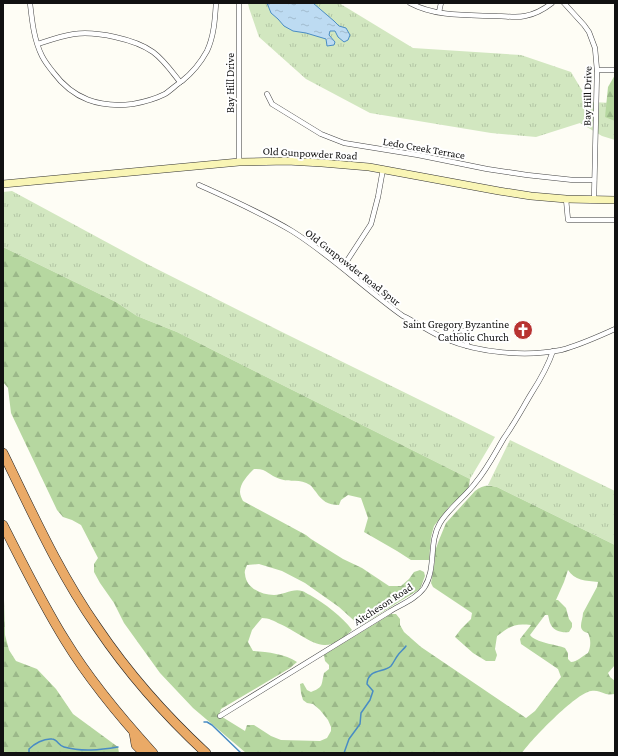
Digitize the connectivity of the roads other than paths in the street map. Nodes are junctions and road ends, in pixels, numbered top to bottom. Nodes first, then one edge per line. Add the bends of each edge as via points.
1 (30, 3) edge
2 (216, 3) edge
3 (239, 3) edge
4 (410, 3) edge
5 (441, 3) edge
6 (552, 3) edge
7 (564, 3) edge
8 (438, 12) junction
9 (38, 44) junction
10 (596, 70) junction
11 (615, 70) edge
12 (180, 82) junction
13 (267, 94) dead end
14 (239, 162) junction
15 (383, 169) junction
16 (594, 180) junction
17 (3, 184) edge
18 (199, 185) dead end
19 (566, 199) junction
20 (594, 200) junction
21 (615, 200) edge
22 (615, 220) edge
23 (343, 268) junction
24 (615, 329) edge
25 (452, 341) junction
26 (467, 346) junction
27 (554, 351) junction
28 (3, 453) edge
29 (3, 525) edge
30 (167, 714) junction
31 (220, 716) dead end
32 (134, 732) junction
33 (144, 753) edge
34 (153, 753) edge
35 (206, 753) edge
36 (212, 753) edge

1 - 9 street
2 - 12 street via 214,28 207,51 190,74
3 - 14 street, Bay Hill Drive
4 - 8 street
5 - 8 street
6 - 8 street via 542,11 524,17
7 - 10 street, Bay Hill Drive via 589,32 595,48
9 - 12 street via 61,36 82,33 130,41 154,53
9 - 12 street via 42,56 62,83 69,90 93,101 106,104 138,103 164,94
10 - 11 street
10 - 16 street, Bay Hill Drive
13 - 16 street, Ledo Creek Terrace via 272,104 322,134 344,143 527,175
14 - 15 main road, Old Gunpowder Road via 311,162
14 - 17 main road, Old Gunpowder Road
15 - 19 main road, Old Gunpowder Road via 499,191
15 - 23 street via 371,224
16 - 20 street, Bay Hill Drive
18 - 23 street, Old Gunpowder Road Spur via 292,231
19 - 20 main road, Old Gunpowder Road
19 - 22 street via 568,220
20 - 21 main road, Old Gunpowder Road
23 - 25 street, Old Gunpowder Road Spur via 403,316
24 - 27 street, Old Gunpowder Road Spur via 583,343
25 - 26 street, Old Gunpowder Road Spur
25 - 26 street via 456,331 464,330 467,333
26 - 27 street, Old Gunpowder Road Spur via 512,353
27 - 31 street, Aitcheson Road via 531,395 477,482 439,524 434,539 432,566 423,588 408,601
28 - 30 highway via 79,600 124,664
29 - 32 highway via 65,641
30 - 35 highway
30 - 36 highway
32 - 33 highway via 136,745
32 - 34 highway

